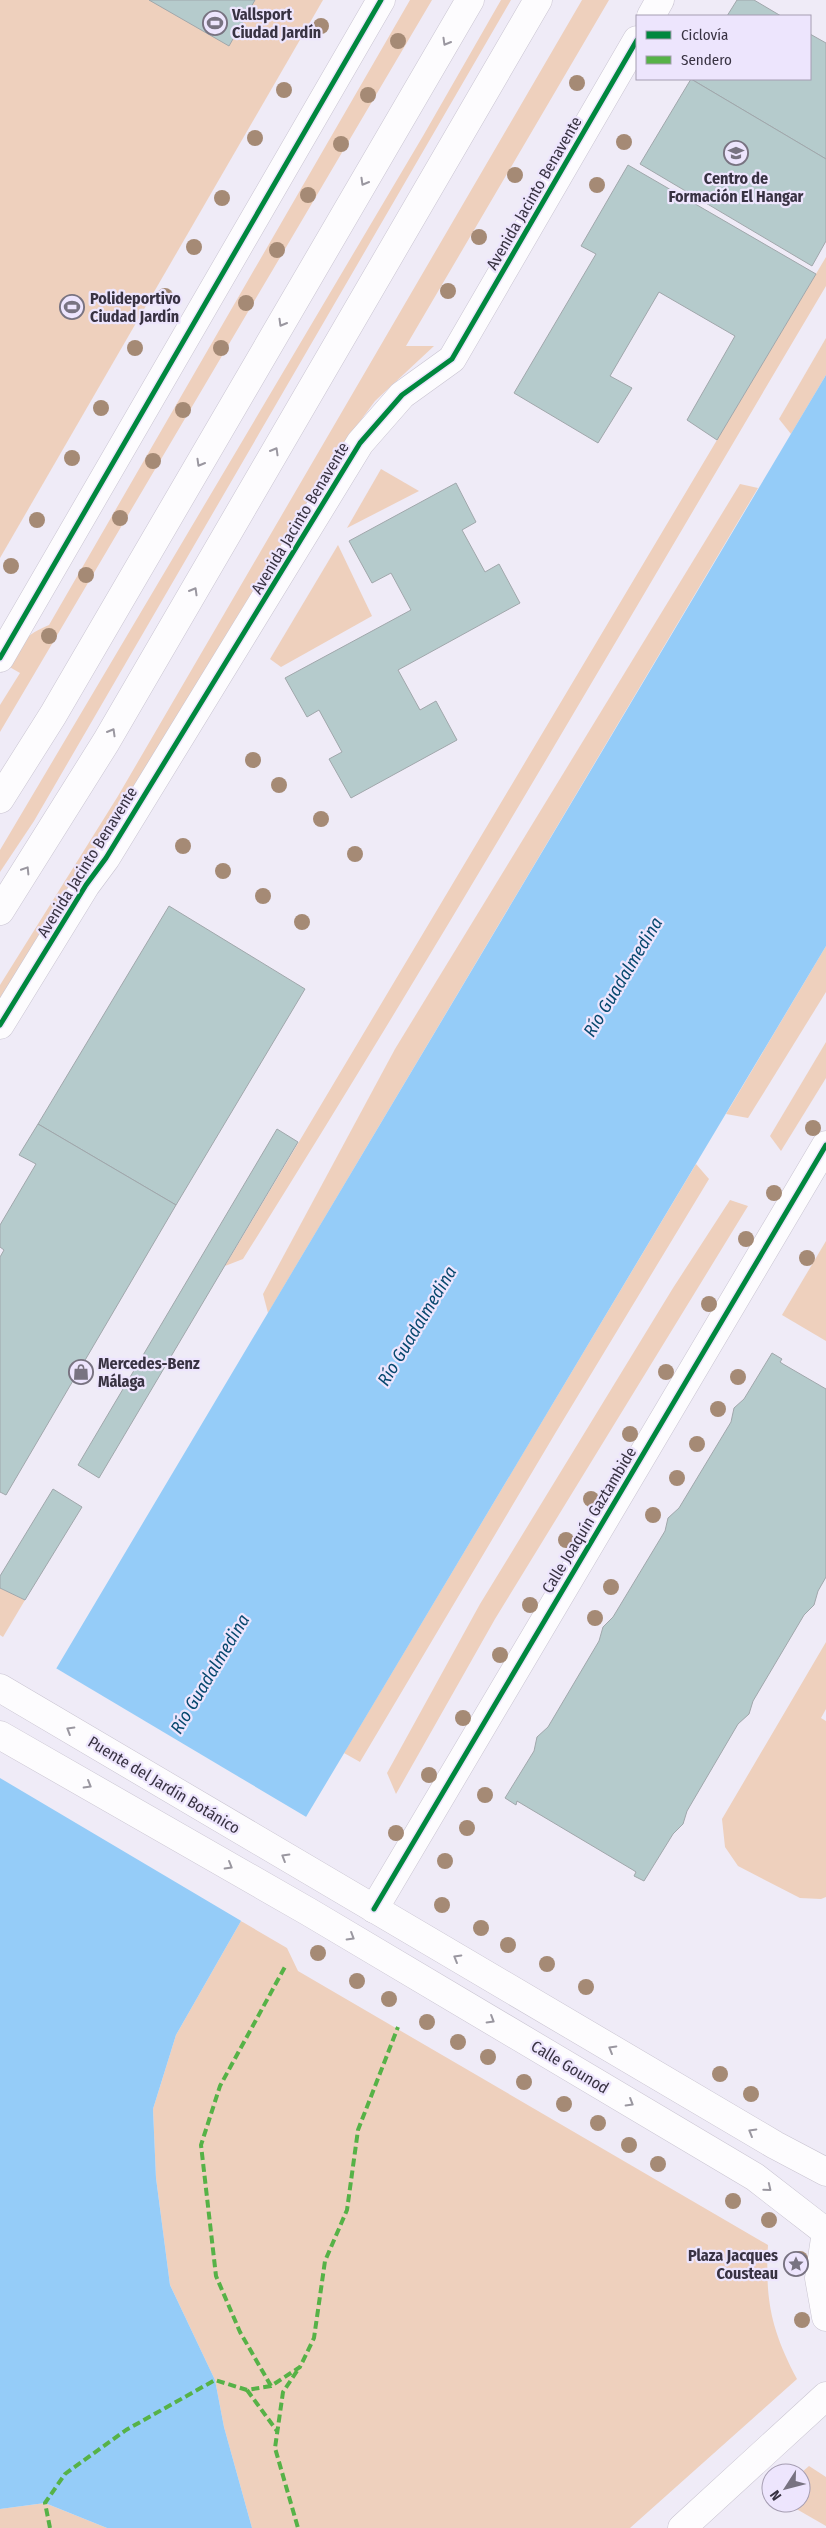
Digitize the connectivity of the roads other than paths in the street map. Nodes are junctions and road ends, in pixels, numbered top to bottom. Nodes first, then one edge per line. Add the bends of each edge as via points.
1 (381, 0) edge
2 (470, 0) edge
3 (538, 0) edge
4 (660, 0) edge
5 (652, 15) edge
6 (636, 42) edge
7 (0, 658) edge
8 (0, 799) edge
9 (0, 911) edge
10 (0, 1025) edge
11 (826, 1145) edge
12 (0, 1688) edge
13 (0, 1735) edge
14 (374, 1909) junction
15 (826, 2172) edge
16 (826, 2232) edge
17 (826, 2317) edge
18 (826, 2396) edge
19 (682, 2528) edge

1 - 7 main road
2 -> 8 main road via 53,715
9 -> 3 main road via 106,742
4 - 5 main road
6 - 10 main road, Avenida Jacinto Benavente via 452,359 402,394 360,442
11 - 14 main road, Calle Joaquín Gaztambide
14 -> 12 main road, Puente del Jardín Botánico
13 -> 16 main road, Calle Gounod via 309,1912 755,2178
15 -> 14 main road
16 - 17 main road via 819,2278
18 - 19 main road

